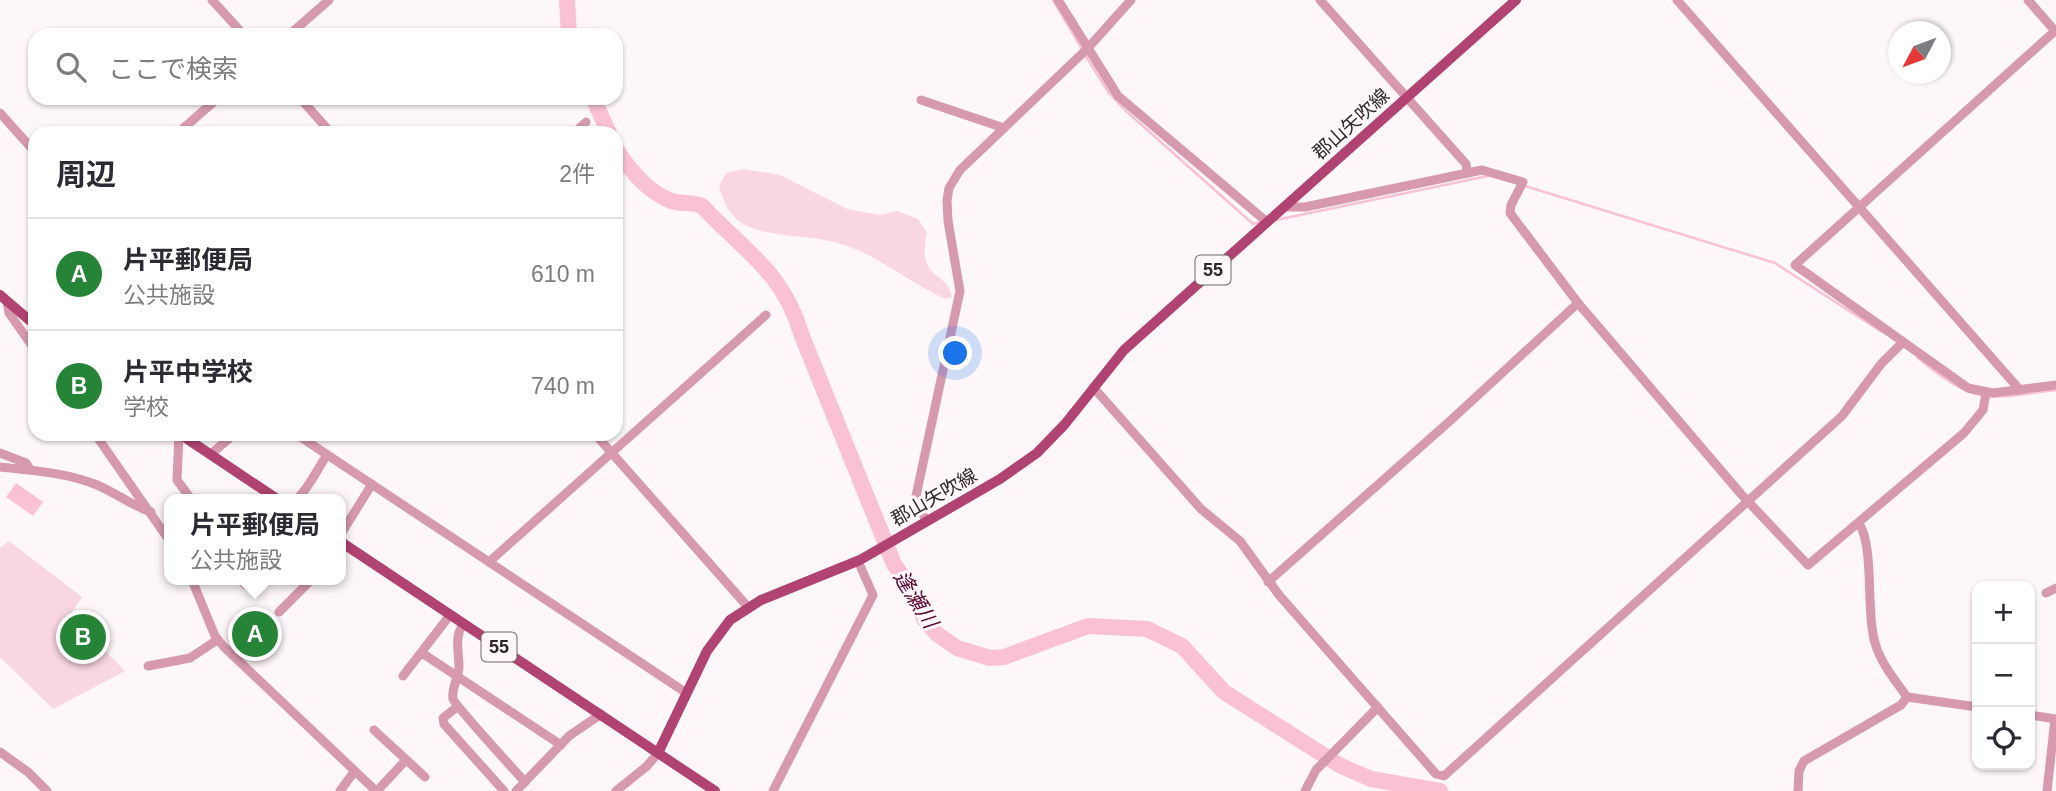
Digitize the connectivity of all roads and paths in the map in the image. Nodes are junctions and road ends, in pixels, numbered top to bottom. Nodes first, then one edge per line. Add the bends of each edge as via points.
1 (212, 0) edge
2 (329, 0) edge
3 (1058, 0) edge
4 (1131, 0) edge
5 (1320, 0) edge
6 (1516, 0) edge
7 (1677, 0) edge
8 (2028, 0) edge
9 (238, 28) edge
10 (297, 28) edge
11 (2056, 31) edge
12 (1088, 48) junction
13 (1407, 97) junction
14 (921, 100) dead end
15 (210, 105) edge
16 (306, 105) edge
17 (0, 113) edge
18 (586, 122) dead end
19 (186, 126) edge
20 (325, 126) edge
21 (582, 126) edge
22 (1004, 128) junction
23 (28, 144) edge
24 (1466, 172) junction
25 (1284, 207) junction
26 (1860, 207) junction
27 (1267, 222) junction
28 (3, 298) edge
29 (1578, 303) junction
30 (766, 314) dead end
31 (28, 318) edge
32 (28, 340) edge
33 (1903, 342) junction
34 (2056, 385) edge
35 (1093, 387) junction
36 (2021, 390) junction
37 (1986, 393) junction
38 (100, 441) edge
39 (179, 441) edge
40 (189, 441) edge
41 (226, 441) edge
42 (306, 441) edge
43 (601, 441) edge
44 (0, 453) edge
45 (612, 453) junction
46 (210, 455) junction
47 (327, 455) junction
48 (0, 467) edge
49 (30, 468) junction
50 (372, 484) junction
51 (187, 494) edge
52 (261, 494) edge
53 (302, 494) edge
54 (1749, 503) junction
55 (151, 512) junction
56 (926, 522) junction
57 (1859, 523) junction
58 (346, 526) edge
59 (164, 532) edge
60 (346, 545) edge
61 (859, 560) junction
62 (489, 562) junction
63 (1268, 582) junction
64 (194, 585) edge
65 (306, 585) edge
66 (2056, 588) edge
67 (2046, 593) dead end
68 (748, 607) junction
69 (279, 612) dead end
70 (450, 615) junction
71 (463, 624) junction
72 (217, 640) junction
73 (422, 653) junction
74 (148, 666) dead end
75 (402, 676) dead end
76 (458, 677) junction
77 (685, 692) junction
78 (1907, 696) junction
79 (1378, 706) junction
80 (1972, 706) edge
81 (457, 708) junction
82 (601, 714) junction
83 (2035, 716) edge
84 (2056, 719) edge
85 (374, 730) dead end
86 (561, 745) junction
87 (0, 752) edge
88 (658, 752) junction
89 (406, 760) junction
90 (354, 772) junction
91 (425, 777) dead end
92 (525, 782) junction
93 (47, 791) edge
94 (340, 791) edge
95 (377, 791) edge
96 (504, 791) edge
97 (516, 791) edge
98 (617, 791) edge
99 (715, 791) edge
100 (773, 791) edge
101 (1305, 791) edge
102 (1798, 791) edge
103 (2047, 791) edge

1 - 9 street
2 - 10 street
3 - 12 street
4 - 12 street
5 - 13 street
6 - 13 main road, 郡山矢吹線 / 55
7 - 26 street
8 - 11 street
11 - 26 street
12 - 22 street
12 - 27 street via 1118,96
13 - 24 street via 1466,164
13 - 25 main road, 郡山矢吹線 / 55
14 - 22 street
15 - 19 street
16 - 20 street
17 - 23 street
18 - 21 street
22 - 56 street via 960,170 949,188 948,221 960,291 916,496
24 - 25 street via 1305,207
24 - 29 street via 1489,171 1523,183 1510,213
25 - 27 main road, 郡山矢吹線 / 55
26 - 33 street via 1795,265
26 - 36 street
27 - 35 main road, 郡山矢吹線 / 55 via 1124,350
28 - 31 main road
28 - 32 street
29 - 54 street
29 - 63 street
30 - 45 street
33 - 37 street via 1961,385
33 - 54 street via 1842,416
34 - 36 street
35 - 56 main road, 郡山矢吹線 / 55 via 1037,453
35 - 63 street via 1201,509 1240,541
36 - 37 street
37 - 57 street via 1973,423
38 - 55 street
39 - 51 street via 177,480
40 - 46 main road
41 - 46 street
42 - 47 street
43 - 45 street
44 - 49 street
45 - 62 street
45 - 68 street
46 - 52 main road
47 - 50 street
47 - 53 street
48 - 49 street
49 - 55 street via 101,486
50 - 58 street
50 - 62 street
54 - 57 street via 1808,565
54 - 79 street via 1447,775 1436,774
55 - 59 street
56 - 61 main road, 郡山矢吹線 / 55
57 - 78 street via 1875,646
60 - 70 main road, 55
61 - 68 main road, 郡山矢吹線 / 55
61 - 100 street via 873,595
62 - 77 street
63 - 79 street
64 - 72 street
65 - 69 street
66 - 67 street
68 - 77 main road, 郡山矢吹線 / 55 via 715,637
70 - 71 main road, 55
70 - 73 street
71 - 76 street via 457,639
71 - 82 main road, 55
72 - 74 street via 190,658
72 - 90 street
73 - 75 street
73 - 76 street
76 - 81 street via 453,695
76 - 86 street
77 - 88 main road, 郡山矢吹線 / 55
78 - 80 street
78 - 102 street via 1901,705 1804,761
79 - 101 street via 1316,770
81 - 92 street
81 - 96 street via 443,718 444,724
82 - 86 street
82 - 88 main road, 55
83 - 84 street
84 - 103 street
85 - 89 street
86 - 92 street
87 - 93 street
88 - 98 street
88 - 99 main road
89 - 91 street
89 - 95 street
90 - 94 street
90 - 95 street
92 - 97 street

